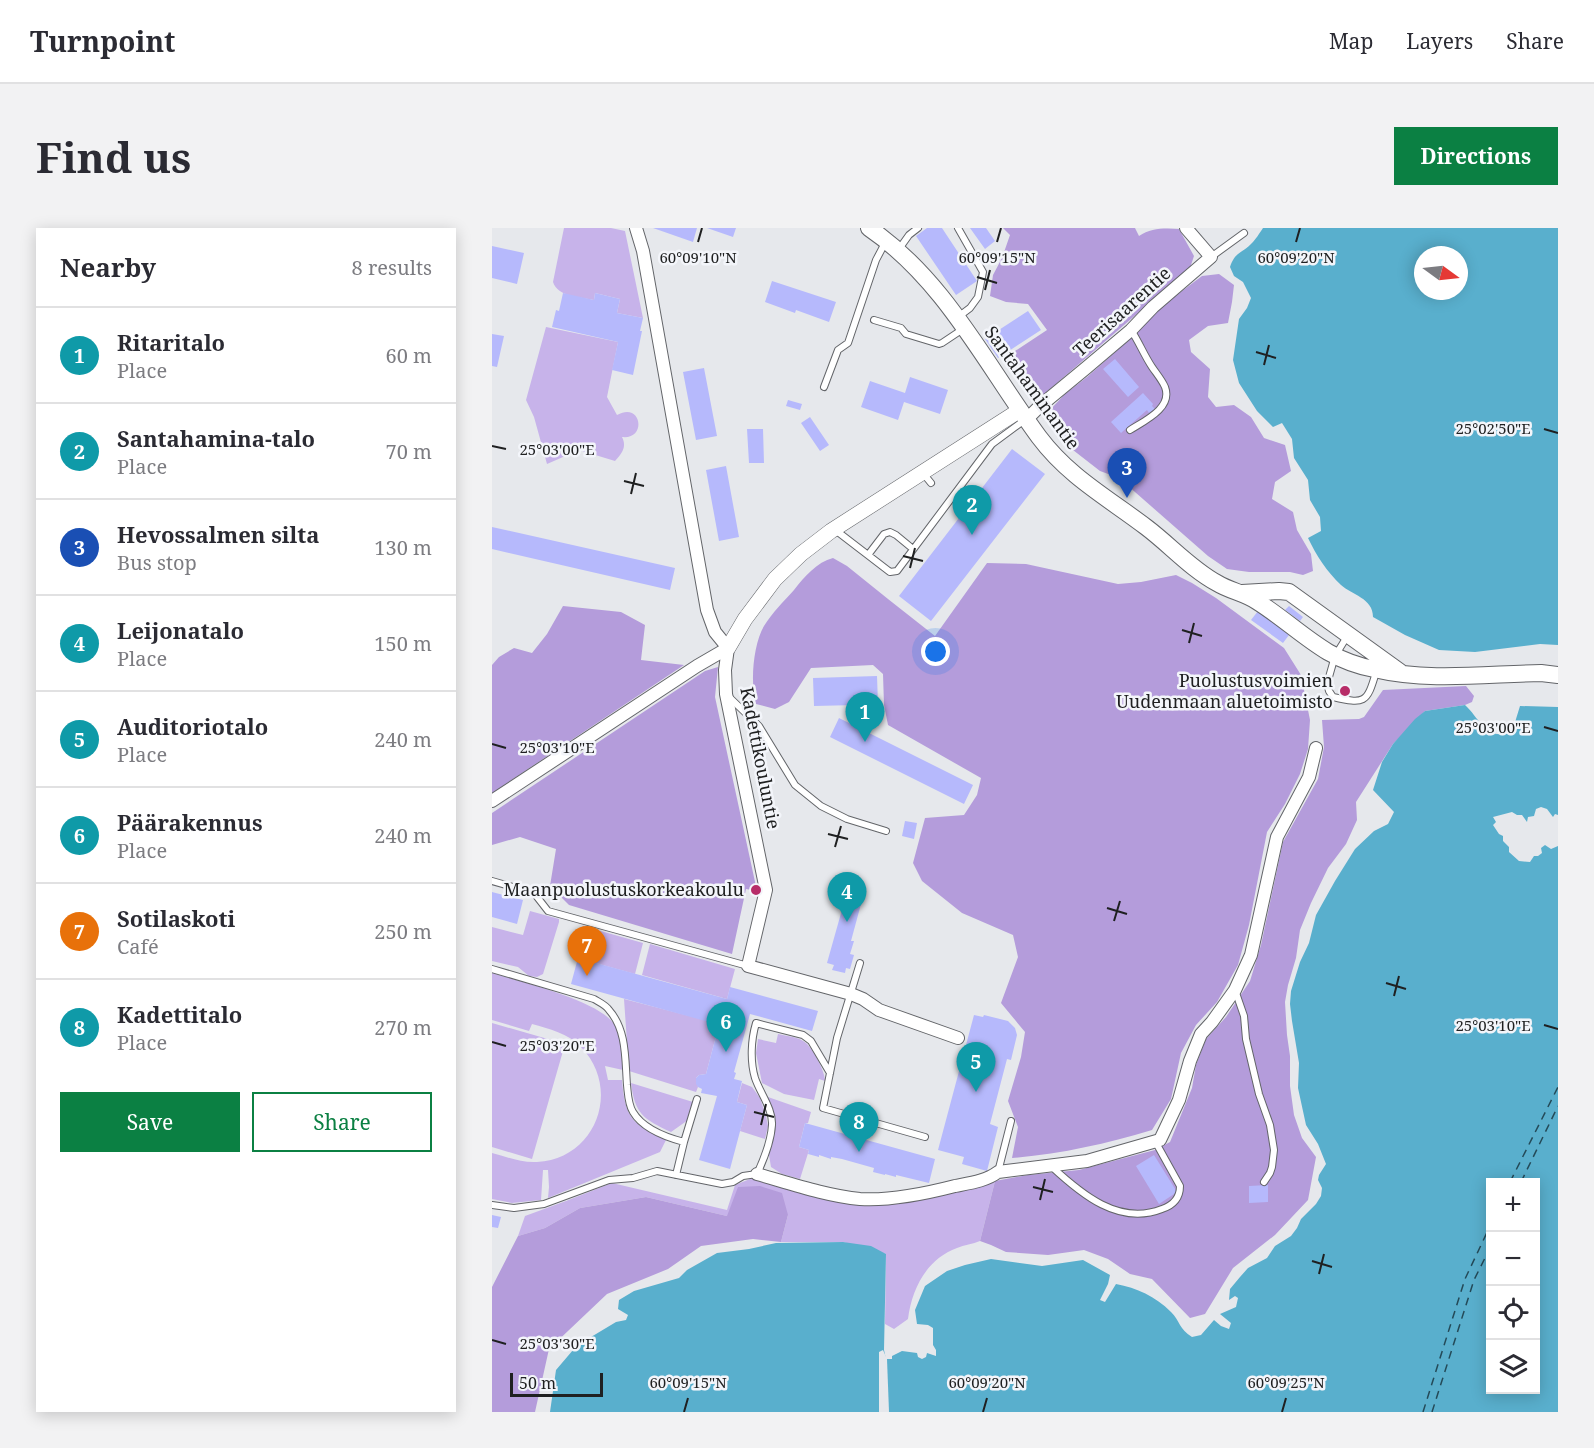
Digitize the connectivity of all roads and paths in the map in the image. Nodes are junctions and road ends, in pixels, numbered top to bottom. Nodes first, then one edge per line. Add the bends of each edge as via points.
1 (636, 228) edge
2 (869, 228) edge
3 (918, 228) edge
4 (958, 228) edge
5 (1186, 228) edge
6 (1244, 233) dead end
7 (892, 245) junction
8 (1211, 257) junction
9 (874, 320) dead end
10 (961, 323) junction
11 (1131, 330) junction
12 (824, 387) dead end
13 (1024, 415) junction
14 (1130, 430) dead end
15 (834, 529) junction
16 (914, 549) junction
17 (868, 555) junction
18 (1241, 593) junction
19 (1348, 635) junction
20 (728, 648) junction
21 (1335, 656) junction
22 (1378, 664) junction
23 (1558, 675) edge
24 (726, 694) junction
25 (1316, 748) dead end
26 (492, 801) edge
27 (886, 831) dead end
28 (492, 881) edge
29 (860, 963) dead end
30 (748, 966) junction
31 (492, 969) edge
32 (1235, 990) junction
33 (851, 994) junction
34 (958, 1038) dead end
35 (830, 1073) junction
36 (697, 1099) dead end
37 (1011, 1121) dead end
38 (925, 1137) dead end
39 (1155, 1141) junction
40 (684, 1142) junction
41 (1051, 1166) junction
42 (998, 1172) junction
43 (757, 1174) junction
44 (676, 1175) junction
45 (1264, 1182) dead end
46 (492, 1205) edge

1 - 20 street via 707,609 715,632
2 - 7 main road, Santahaminantie
3 - 7 lane
4 - 10 lane via 983,272 978,297
5 - 8 street
6 - 8 lane
7 - 10 main road, Santahaminantie via 937,290
7 - 12 lane via 876,260 848,343 838,350
8 - 11 street, Teerisaarentie
9 - 10 lane via 939,344
10 - 13 main road, Santahaminantie
11 - 13 street, Teerisaarentie
11 - 14 lane via 1165,387 1166,398 1160,409
13 - 15 street, Kadettikouluntie via 927,477
13 - 16 lane via 992,444
13 - 18 main road, Santahaminantie via 1078,479 1211,580
15 - 17 lane
15 - 20 street, Kadettikouluntie via 775,579
16 - 17 lane via 890,532
16 - 17 lane via 897,571 890,572
18 - 19 main road, Santahaminantie via 1289,592
18 - 21 main road, Santahaminantie
19 - 21 lane
19 - 22 main road, Santahaminantie
20 - 24 street, Kadettikouluntie
20 - 26 street
21 - 22 main road, Santahaminantie via 1358,665
21 - 22 lane via 1327,684 1329,691 1333,697 1356,702 1370,690
22 - 23 main road, Santahaminantie via 1402,674 1428,676
24 - 27 lane via 759,726 795,785 821,806
24 - 30 street, Kadettikouluntie via 766,890
25 - 32 street via 1309,777 1277,837 1251,955
28 - 30 lane via 534,892 548,911
29 - 33 lane
30 - 33 street
31 - 40 lane via 594,999 609,1008 620,1026 634,1115 650,1129
32 - 39 street via 1201,1034 1179,1100 1160,1140
32 - 45 lane via 1274,1150 1274,1161
33 - 34 street via 879,1010
33 - 35 lane
35 - 38 lane via 824,1108
35 - 43 lane via 811,1041 756,1023 752,1036 755,1077 772,1124
36 - 40 lane
37 - 42 lane
39 - 41 street via 1087,1161
39 - 41 lane via 1180,1186 1180,1194 1164,1209 1147,1214 1114,1210 1096,1202
40 - 44 lane
41 - 42 street
42 - 43 street via 991,1177 908,1196 868,1199 813,1190
43 - 44 lane via 722,1184
44 - 46 lane via 657,1171 609,1180 530,1207

